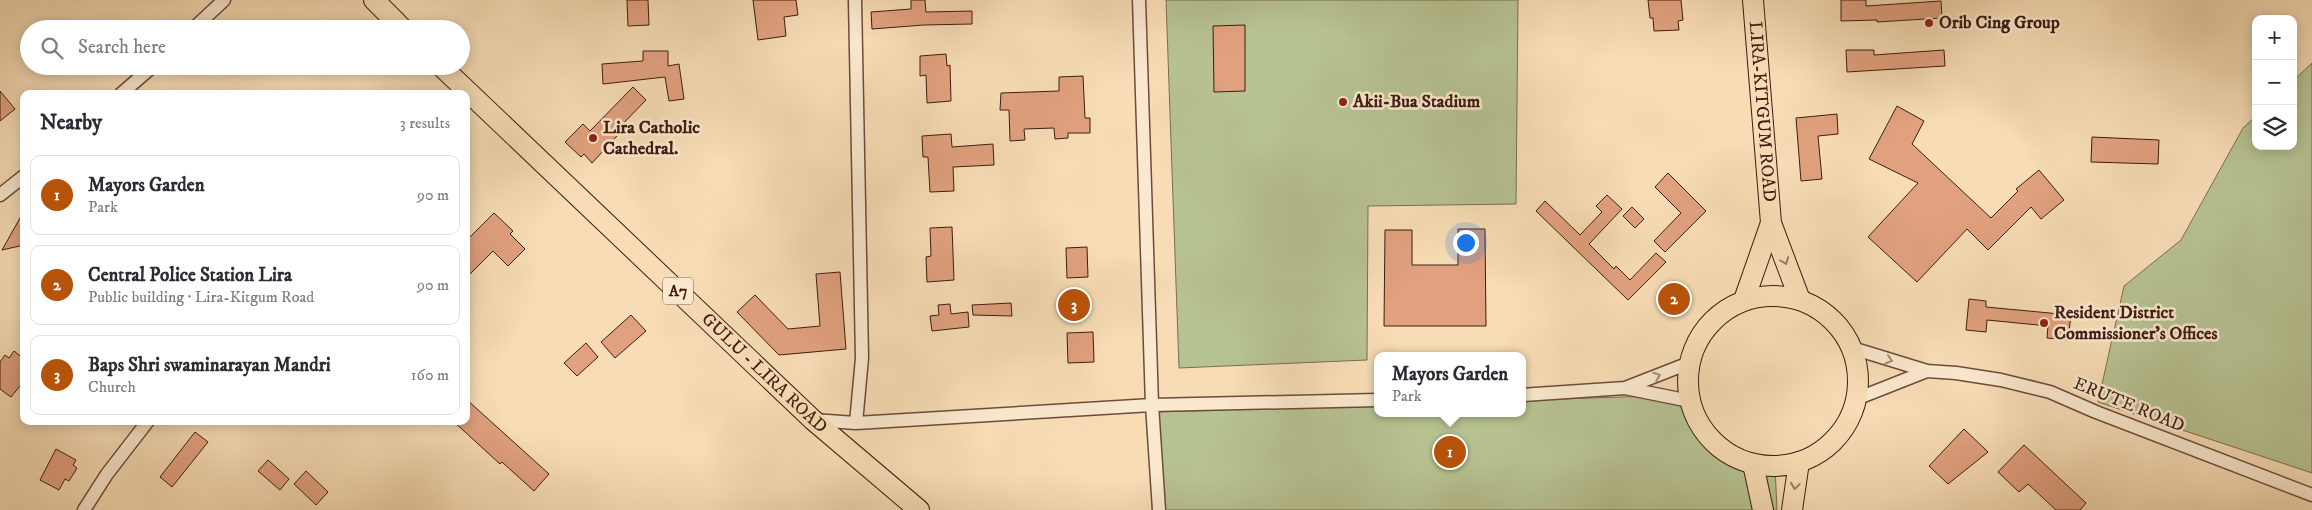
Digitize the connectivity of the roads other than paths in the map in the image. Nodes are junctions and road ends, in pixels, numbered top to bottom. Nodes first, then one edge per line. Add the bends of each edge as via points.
1 (224, 0) edge
2 (374, 0) edge
3 (854, 0) edge
4 (1139, 0) edge
5 (1753, 0) edge
6 (203, 20) edge
7 (394, 20) edge
8 (143, 75) edge
9 (448, 75) edge
10 (126, 90) edge
11 (461, 90) edge
12 (470, 101) edge
13 (20, 179) edge
14 (0, 195) edge
15 (1771, 223) junction
16 (1744, 300) junction
17 (1800, 300) junction
18 (1852, 348) junction
19 (1689, 363) junction
20 (1927, 371) junction
21 (1625, 388) junction
22 (1526, 395) edge
23 (1856, 399) junction
24 (1374, 400) edge
25 (1690, 401) junction
26 (1152, 405) junction
27 (813, 420) junction
28 (856, 423) junction
29 (145, 425) edge
30 (1799, 462) junction
31 (1753, 464) junction
32 (2312, 495) edge
33 (84, 510) edge
34 (919, 510) edge
35 (1159, 510) edge
36 (1763, 510) edge
37 (1792, 510) edge

1 - 6 street
2 - 7 main road
3 - 28 street via 862,358
4 - 26 street
5 - 15 main road, LIRA-KITGUM ROAD
8 - 10 street
9 - 11 main road, GULU - LIRA ROAD / A7
12 - 27 main road, GULU - LIRA ROAD / A7 via 494,115
13 - 14 street
15 - 16 main road, LIRA-KITGUM ROAD
15 -> 17 main road, LIRA-KITGUM ROAD
16 - 17 main road via 1772,295
16 - 19 main road via 1711,322 1699,337
17 - 18 main road via 1822,310 1839,327
18 -> 20 street
18 - 23 main road via 1858,373
21 -> 19 street
19 - 25 main road
20 - 23 street
20 - 32 street, ERUTE ROAD via 2001,380 2050,392
21 - 22 street
21 - 25 street
23 - 30 main road via 1836,438
24 - 26 street
25 - 31 main road via 1697,421 1710,439 1726,452
26 - 28 street
26 - 35 street
27 - 28 street
27 - 34 main road, GULU - LIRA ROAD / A7
29 - 33 street
30 - 31 main road via 1776,466
30 -> 37 main road
31 - 36 main road

